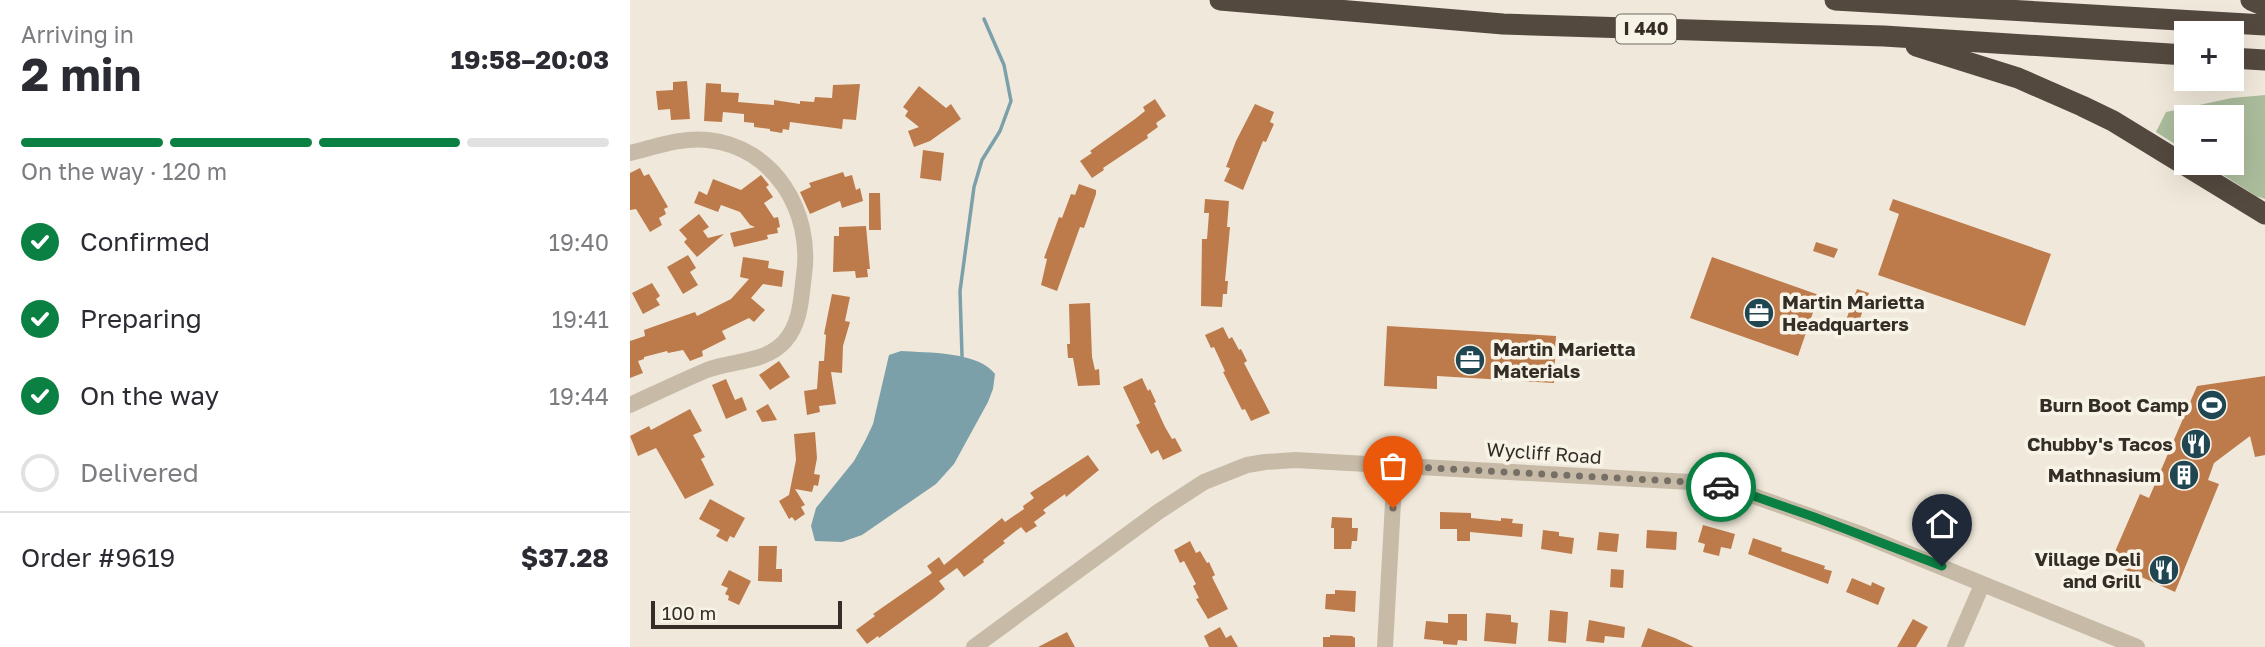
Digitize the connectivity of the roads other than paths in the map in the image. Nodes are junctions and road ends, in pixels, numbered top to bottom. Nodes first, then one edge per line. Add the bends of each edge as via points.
1 (1220, 0) edge
2 (1835, 0) edge
3 (2251, 0) edge
4 (2265, 6) edge
5 (2265, 25) edge
6 (1884, 36) junction
7 (2174, 54) edge
8 (2244, 59) edge
9 (2265, 60) edge
10 (630, 153) edge
11 (2265, 214) edge
12 (630, 405) edge
13 (1395, 466) junction
14 (1982, 585) junction
15 (2131, 646) edge
16 (974, 647) edge
17 (1385, 647) edge
18 (1955, 647) edge

1 - 6 highway, I 440 via 1503,24
2 - 5 highway
3 - 4 highway
6 - 7 highway, I 440
6 - 11 highway via 2018,78 2082,106
8 - 9 highway
10 - 12 street via 706,140 749,152 770,168 789,193 805,246 796,325 781,345 760,357 706,370
13 - 14 street, Wycliff Road via 1711,485 1858,533
13 - 16 street, Wycliff Road via 1265,461 1227,472 1157,512
13 - 17 street
14 - 15 street, Wycliff Road
14 - 18 street

